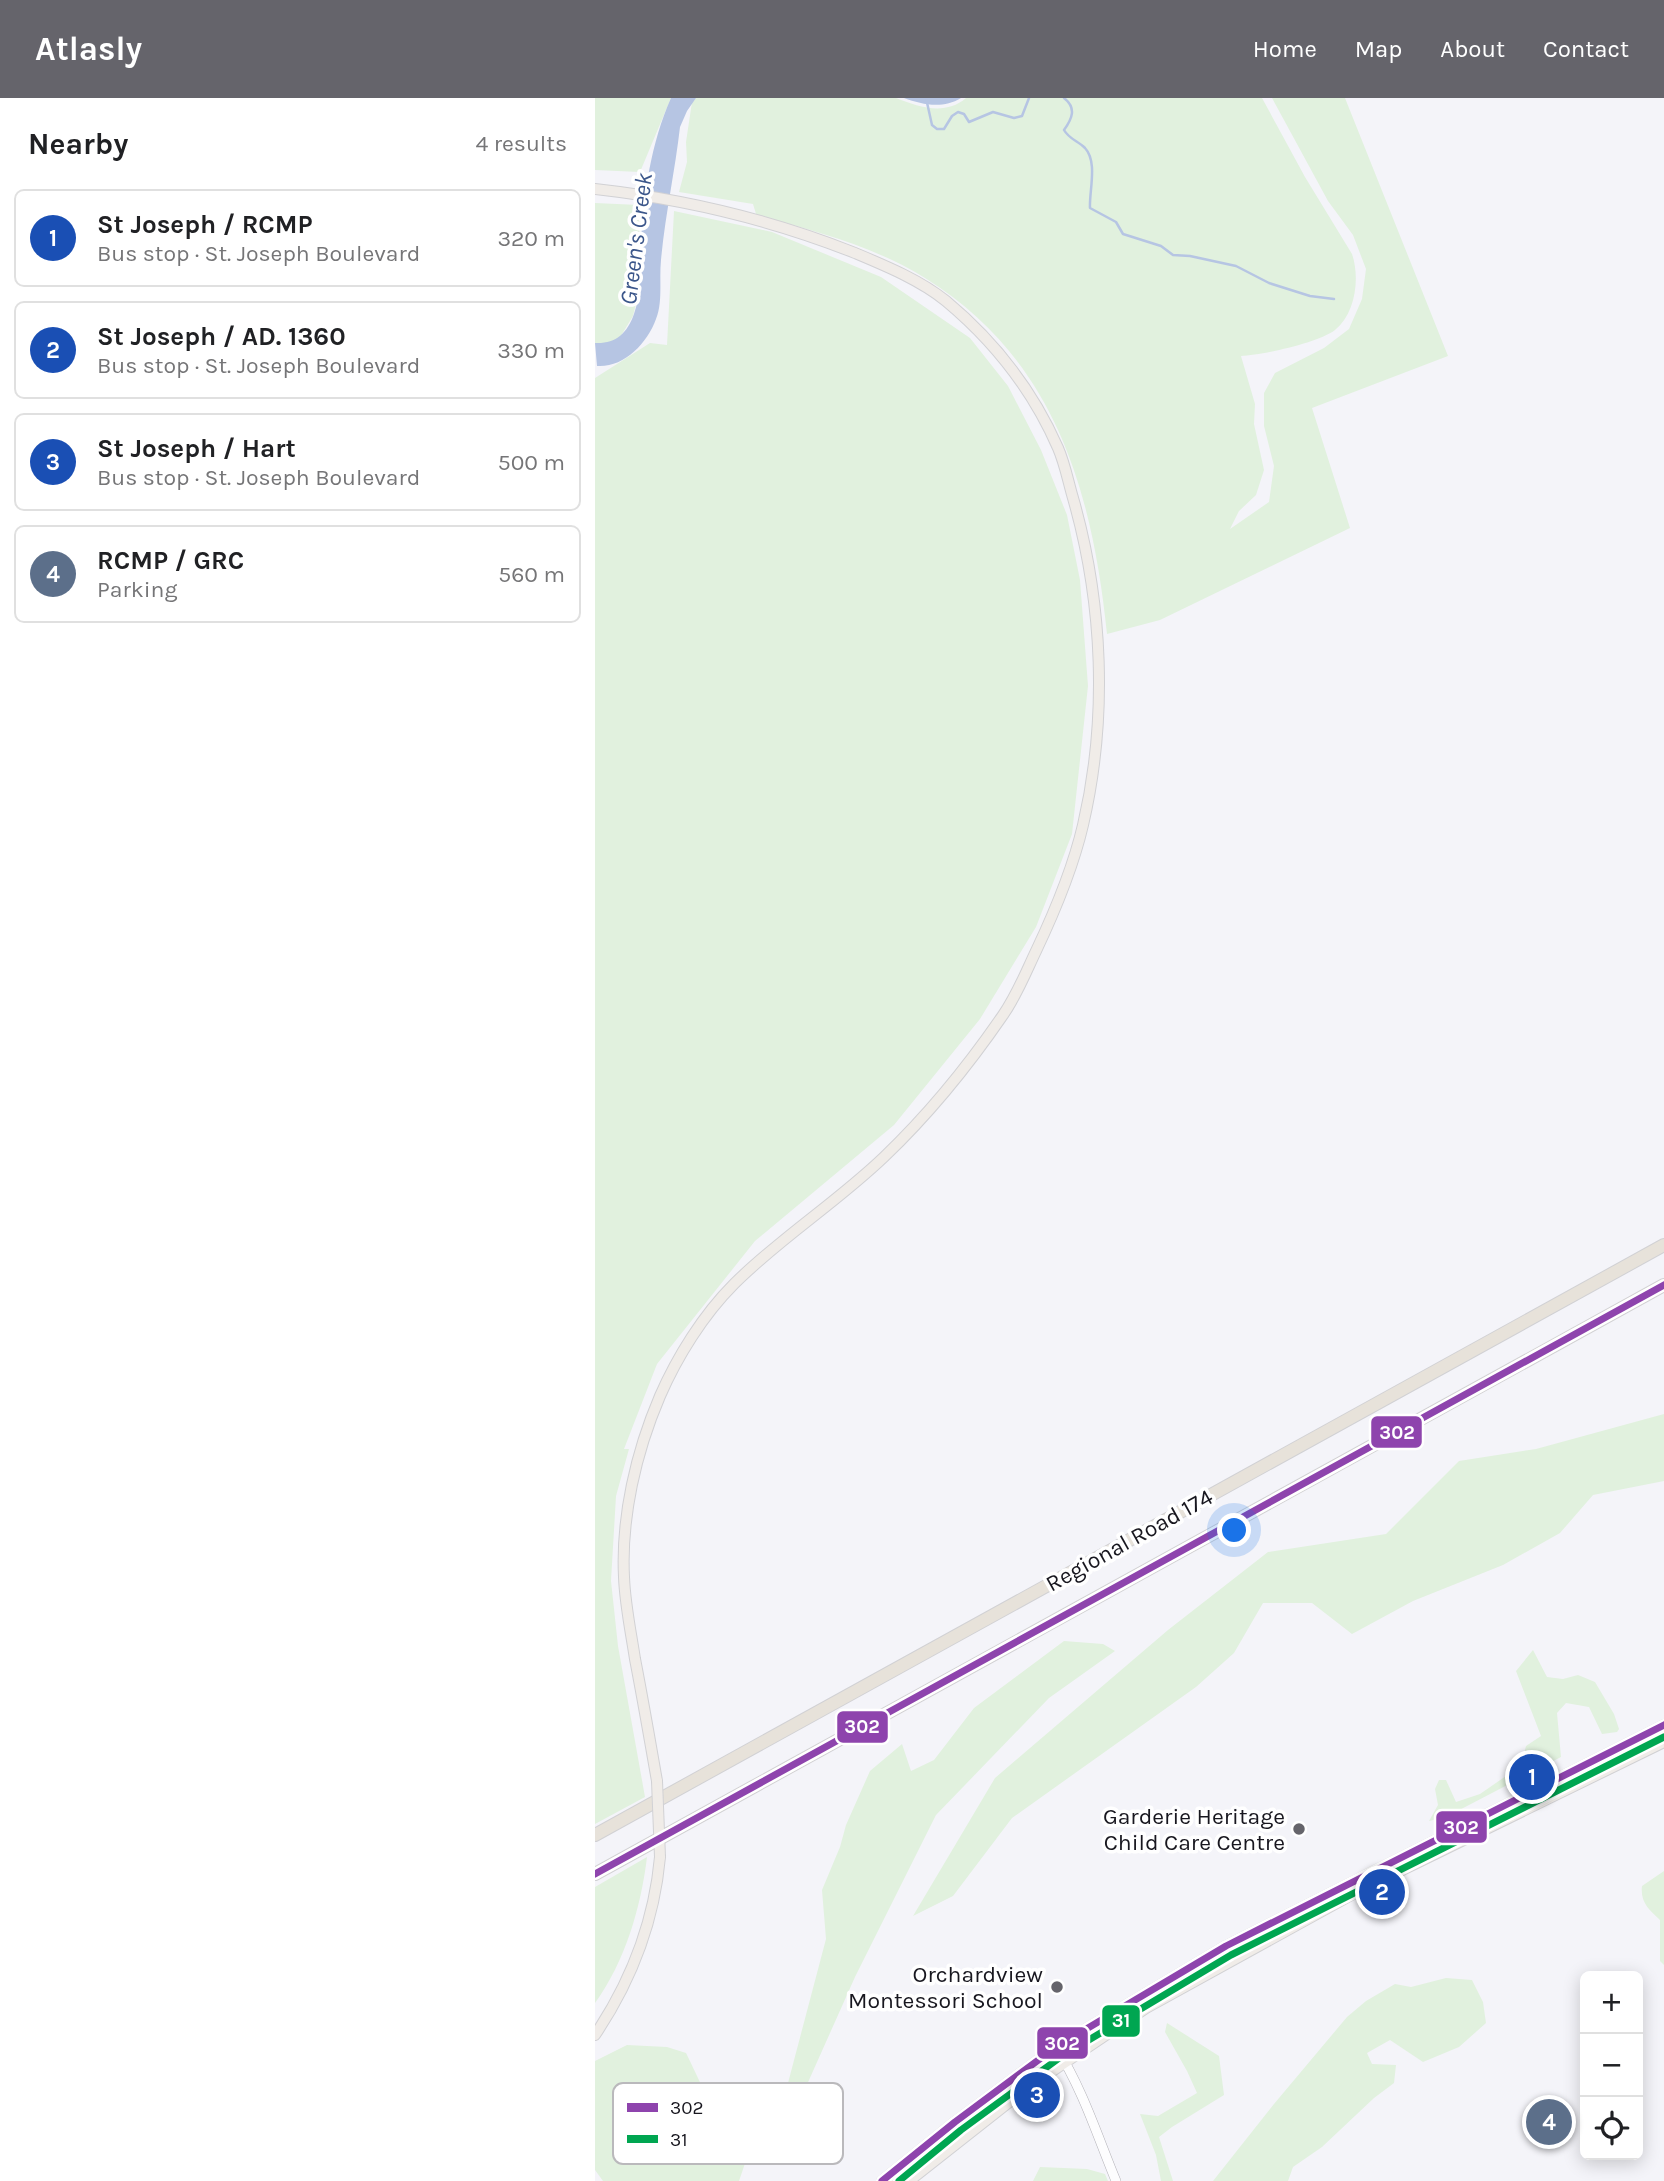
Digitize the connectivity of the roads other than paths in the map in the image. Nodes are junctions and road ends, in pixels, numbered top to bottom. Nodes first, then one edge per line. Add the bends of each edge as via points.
1 (595, 188) edge
2 (1664, 1245) edge
3 (1664, 1285) edge
4 (1664, 1726) edge
5 (1664, 1742) edge
6 (595, 1835) edge
7 (595, 1874) edge
8 (1347, 1883) junction
9 (1353, 1894) junction
10 (1226, 1946) junction
11 (1233, 1958) junction
12 (595, 2035) edge
13 (1056, 2047) junction
14 (1065, 2061) junction
15 (882, 2181) edge
16 (909, 2181) edge
17 (1116, 2181) edge

1 - 12 main road, bridge via 714,209 820,239 901,273 942,297 985,336 1027,391 1058,448 1083,534 1098,640 1098,729 1083,826 1055,911 1008,1009 946,1090 881,1160 734,1284 710,1312 660,1395 632,1484 624,1540 627,1614 657,1782 660,1857 646,1934 629,1977
2 - 6 highway, Regional Road 174
3 - 7 highway, Regional Road 174
4 - 8 main road
5 - 9 main road
8 - 9 main road
8 - 10 main road
9 - 11 main road
10 - 11 main road
10 - 13 main road
11 - 14 main road
13 - 14 street
13 - 15 main road
14 - 16 main road
14 - 17 street via 1092,2115

